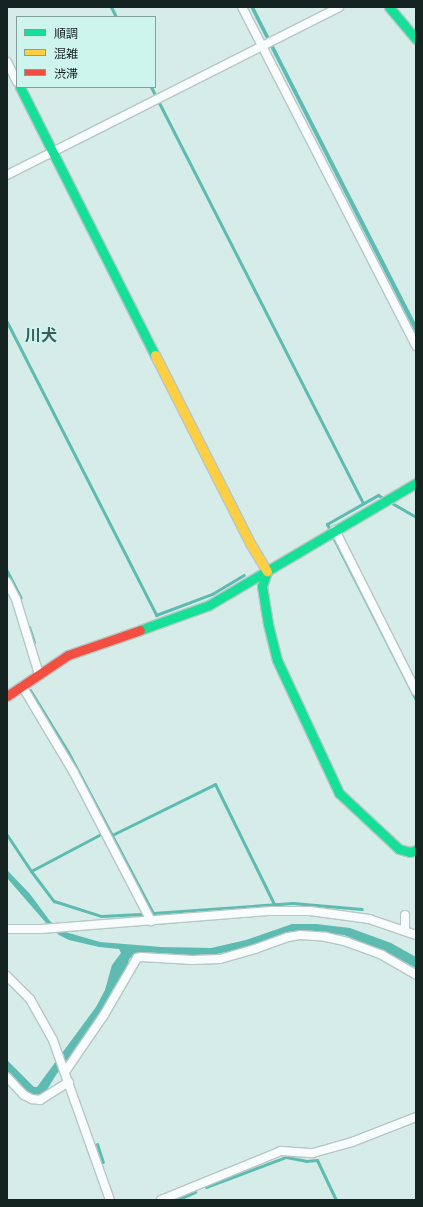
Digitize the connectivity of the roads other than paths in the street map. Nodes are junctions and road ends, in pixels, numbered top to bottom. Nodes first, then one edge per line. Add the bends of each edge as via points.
1 (242, 7) edge
2 (339, 7) edge
3 (389, 7) edge
4 (416, 39) edge
5 (267, 43) junction
6 (7, 62) edge
7 (16, 80) edge
8 (20, 88) edge
9 (52, 151) junction
10 (7, 175) edge
11 (415, 342) edge
12 (416, 483) edge
13 (335, 530) junction
14 (267, 571) junction
15 (7, 582) edge
16 (39, 674) junction
17 (22, 686) junction
18 (416, 691) edge
19 (7, 696) edge
20 (416, 850) edge
21 (406, 915) dead end
22 (151, 921) junction
23 (7, 929) edge
24 (405, 931) junction
25 (416, 935) edge
26 (416, 975) edge
27 (7, 976) edge
28 (65, 1072) junction
29 (7, 1077) edge
30 (69, 1082) junction
31 (416, 1117) edge
32 (110, 1200) edge
33 (161, 1200) edge

1 - 5 street
2 - 5 street
3 - 4 street
5 - 9 street
5 - 11 street
6 - 7 street
8 - 9 street
9 - 10 street
9 - 14 street via 250,543
12 - 13 street
13 - 14 street
13 - 18 street
14 - 16 street via 209,605 68,655
14 - 20 street via 262,586 276,660 339,793 399,849 410,852
15 - 16 street via 16,599
16 - 17 street
17 - 19 street
17 - 22 street via 74,773
21 - 24 street
22 - 23 street via 49,929
22 - 24 street via 271,911 310,911 369,919
24 - 25 street
26 - 28 street via 382,955 348,942 300,934 220,958 192,960 141,957
27 - 28 street via 30,999 41,1017
28 - 30 street
29 - 30 street via 24,1095 40,1100
30 - 32 street
31 - 33 street via 352,1142 313,1153 281,1151

